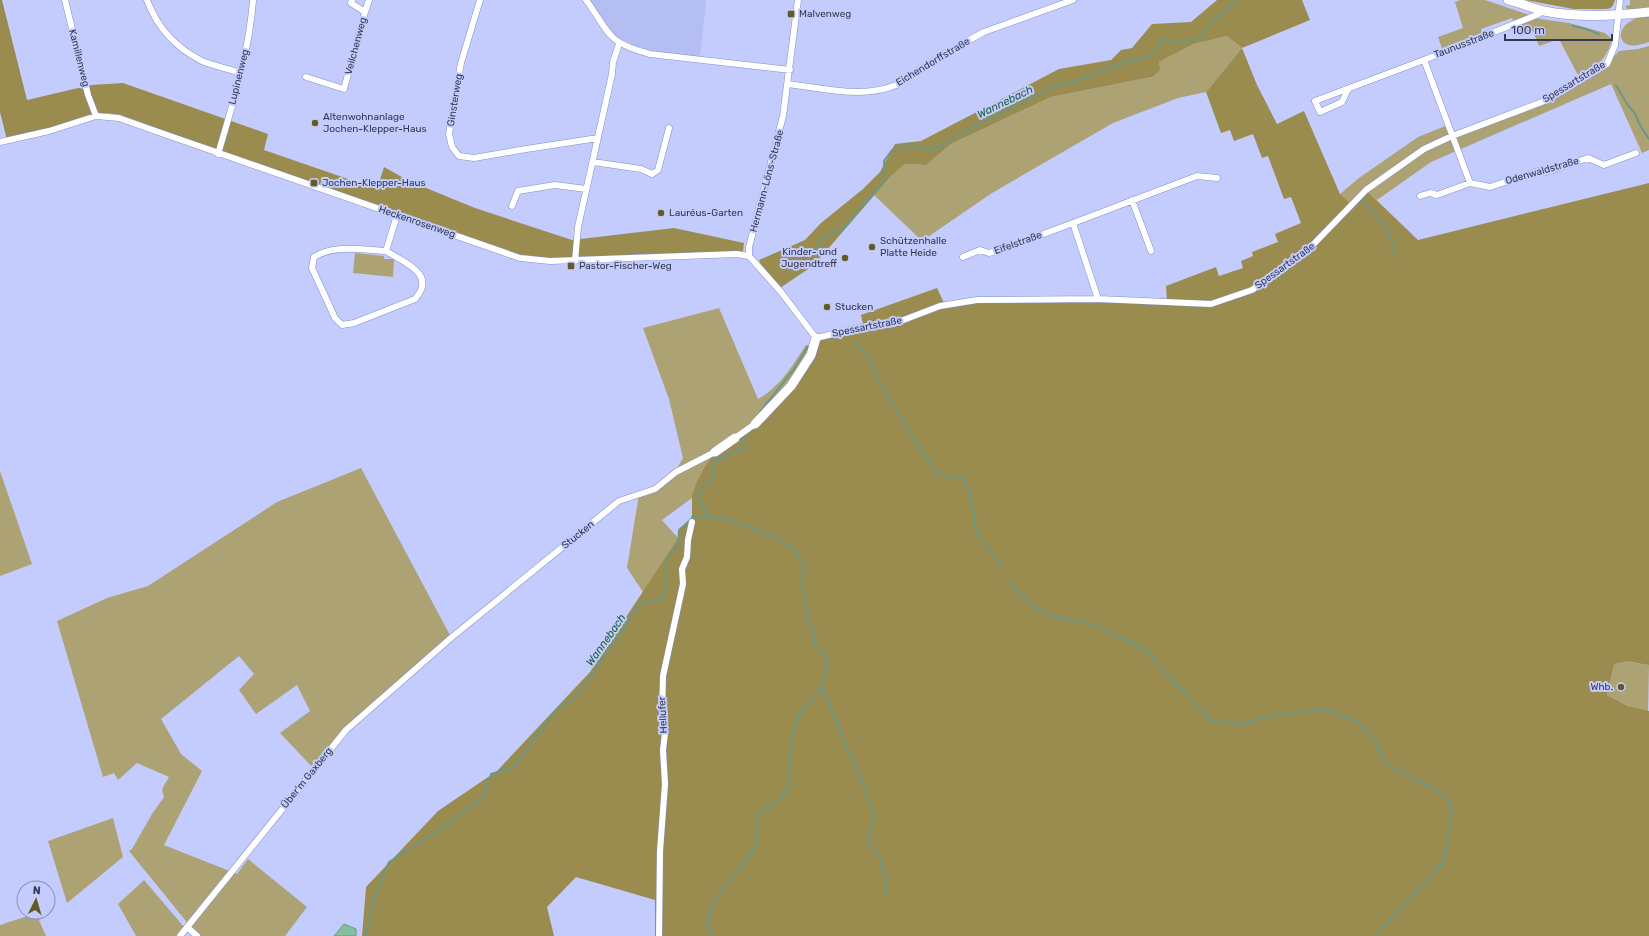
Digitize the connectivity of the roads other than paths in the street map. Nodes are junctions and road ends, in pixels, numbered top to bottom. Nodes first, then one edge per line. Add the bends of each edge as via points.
1 (65, 0) edge
2 (147, 0) edge
3 (253, 0) edge
4 (352, 0) edge
5 (369, 0) edge
6 (480, 0) edge
7 (586, 0) edge
8 (798, 0) edge
9 (1073, 0) edge
10 (1508, 0) edge
11 (1620, 0) edge
12 (1544, 10) junction
13 (365, 12) junction
14 (1649, 12) edge
15 (1619, 15) junction
16 (619, 44) junction
17 (1424, 60) junction
18 (790, 70) junction
19 (241, 73) junction
20 (306, 77) dead end
21 (788, 84) junction
22 (1348, 89) junction
23 (96, 116) junction
24 (669, 128) dead end
25 (1452, 136) junction
26 (598, 138) junction
27 (0, 142) edge
28 (1636, 153) dead end
29 (218, 154) junction
30 (593, 162) junction
31 (1217, 178) dead end
32 (1470, 183) junction
33 (586, 189) junction
34 (1420, 196) dead end
35 (1132, 200) junction
36 (512, 206) dead end
37 (397, 215) junction
38 (1073, 223) junction
39 (386, 250) junction
40 (1151, 251) dead end
41 (748, 256) junction
42 (963, 257) dead end
43 (576, 261) junction
44 (1098, 299) junction
45 (816, 338) junction
46 (755, 424) joint
47 (735, 438) joint
48 (715, 452) joint
49 (692, 522) dead end
50 (452, 637) joint
51 (187, 926) junction
52 (180, 936) edge
53 (197, 936) edge
54 (659, 936) edge

1 - 23 street, Kamillenweg via 88,95
2 - 19 street via 153,16 174,44 203,61
3 - 19 street, Lupinenweg via 251,27
4 - 13 street, Veilchenweg via 351,3
5 - 13 street, Veilchenweg
6 - 26 street, Ginsterweg via 461,63 449,134 452,148 459,156 474,158
7 - 16 street via 609,36
8 - 18 street, Hermann-Löns-Straße
9 - 21 street, Eichendorffstraße via 984,32 887,89 857,92
10 - 12 street
11 - 15 street, Spessartstraße
12 - 15 street
12 - 17 street, Taunusstraße
13 - 20 street, Veilchenweg via 344,89
14 - 15 street
15 - 25 street, Spessartstraße via 1615,46 1607,64 1548,100
16 - 18 street via 650,54
16 - 26 street
17 - 22 street, Taunusstraße
17 - 25 street, Taunusstraße
18 - 21 street, Hermann-Löns-Straße
19 - 29 street, Lupinenweg
21 - 41 street, Hermann-Löns-Straße via 784,116
22 - 22 street, Taunusstraße via 1315,101 1320,112 1342,102
23 - 27 street via 49,131
23 - 29 street, Heckenrosenweg via 119,118
24 - 30 street via 658,170 652,174 641,169
25 - 32 street
25 - 44 street, Spessartstraße via 1424,149 1366,190 1305,253 1252,290 1211,304
26 - 30 street
28 - 32 street, Odenwaldstraße via 1604,165 1588,158 1547,172 1538,170 1490,187
29 - 37 street, Heckenrosenweg
30 - 33 street
31 - 35 street, Eifelstraße via 1197,176
32 - 34 street via 1436,195 1430,193
33 - 36 street via 555,185 518,191
33 - 43 street via 578,227
35 - 38 street, Eifelstraße
35 - 40 street
37 - 39 street
37 - 43 street, Heckenrosenweg via 520,258
38 - 42 street, Eifelstraße via 1006,248 989,253 980,250
38 - 44 street
39 - 39 street via 337,249 314,256 312,268 335,318 342,325 415,300 422,291 423,281 419,271
41 - 43 street, Heckenrosenweg via 737,254
41 - 45 street via 781,292
44 - 45 street, Spessartstraße via 977,300 940,306 893,324 862,327
45 - 46 street via 811,355 791,386
46 - 47 street
47 - 48 street
48 - 50 street, Stucken via 676,472 655,489 619,501
49 - 54 street, Hellufer via 687,558 682,569 683,584 662,676 665,784 660,851
50 - 51 street, Über'm Gaxberg via 346,730
51 - 52 street, Über'm Gaxberg
51 - 53 street

